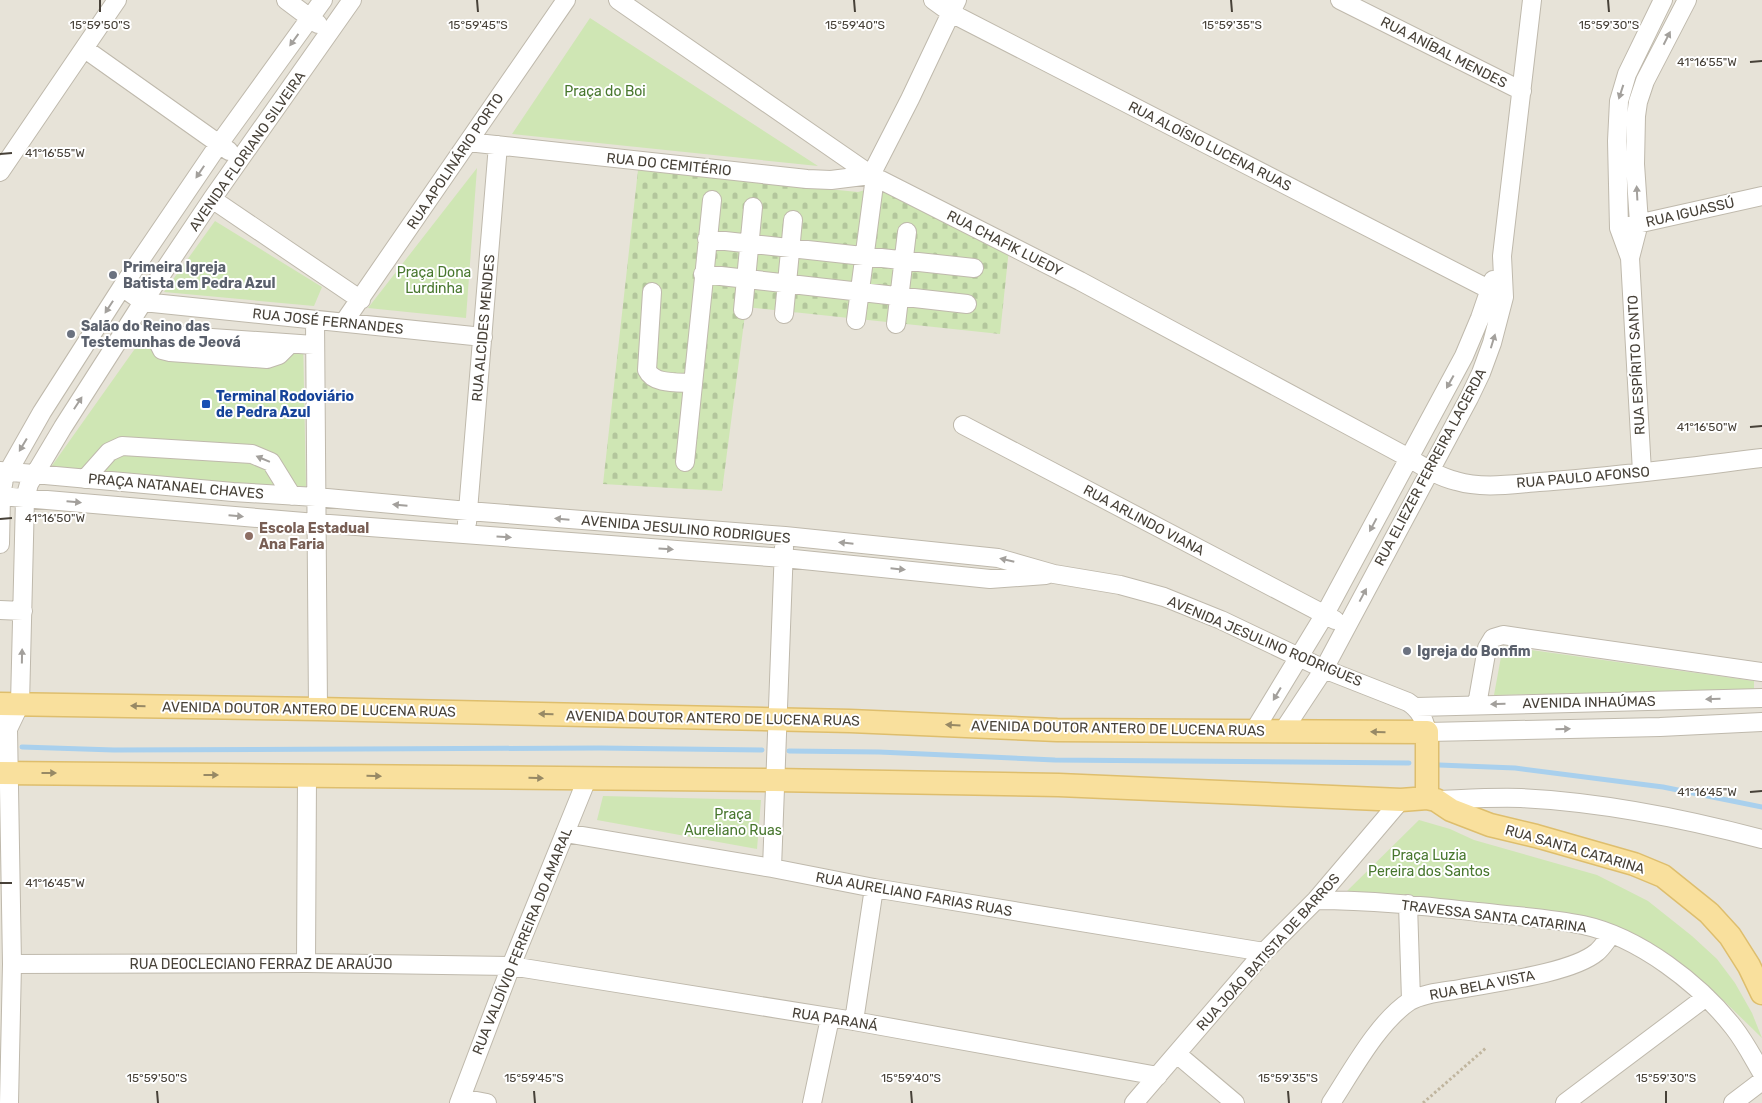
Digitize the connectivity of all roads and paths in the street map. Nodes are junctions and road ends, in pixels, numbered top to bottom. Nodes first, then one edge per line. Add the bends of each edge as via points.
1 (117, 0) edge
2 (286, 0) edge
3 (323, 0) edge
4 (352, 0) edge
5 (566, 0) edge
6 (618, 0) edge
7 (933, 0) edge
8 (1340, 0) edge
9 (1532, 0) edge
10 (1662, 0) edge
11 (1686, 0) edge
12 (954, 6) edge
13 (310, 18) junction
14 (328, 33) junction
15 (85, 49) junction
16 (1522, 91) junction
17 (468, 142) junction
18 (220, 144) junction
19 (498, 145) junction
20 (241, 160) junction
21 (0, 172) edge
22 (873, 176) junction
23 (1762, 196) edge
24 (212, 199) junction
25 (712, 200) dead end
26 (753, 207) dead end
27 (793, 220) dead end
28 (1638, 223) junction
29 (1619, 228) junction
30 (907, 232) dead end
31 (707, 239) junction
32 (750, 244) junction
33 (790, 248) junction
34 (864, 256) junction
35 (1630, 258) junction
36 (904, 261) junction
37 (974, 268) dead end
38 (703, 274) junction
39 (746, 279) junction
40 (787, 283) junction
41 (122, 287) junction
42 (652, 292) dead end
43 (860, 292) junction
44 (1497, 293) junction
45 (900, 296) junction
46 (361, 300) junction
47 (143, 302) junction
48 (967, 304) dead end
49 (743, 310) dead end
50 (784, 314) dead end
51 (314, 320) junction
52 (856, 320) dead end
53 (344, 322) junction
54 (896, 324) dead end
55 (124, 332) junction
56 (483, 337) junction
57 (314, 346) junction
58 (693, 383) junction
59 (42, 412) junction
60 (963, 425) dead end
61 (63, 427) junction
62 (1409, 458) junction
63 (1762, 458) edge
64 (685, 462) dead end
65 (1429, 471) junction
66 (3, 472) edge
67 (1642, 472) junction
68 (35, 474) junction
69 (85, 479) junction
70 (1, 496) edge
71 (292, 496) junction
72 (316, 497) junction
73 (25, 498) junction
74 (468, 511) junction
75 (316, 523) junction
76 (466, 534) junction
77 (785, 536) junction
78 (0, 544) edge
79 (784, 558) junction
80 (1054, 574) junction
81 (0, 610) edge
82 (23, 611) junction
83 (1325, 614) junction
84 (1346, 626) junction
85 (1299, 656) junction
86 (1324, 669) junction
87 (1762, 672) edge
88 (1762, 698) edge
89 (1477, 705) junction
90 (7, 706) edge
91 (1416, 707) junction
92 (318, 709) junction
93 (777, 720) junction
94 (1762, 722) edge
95 (1254, 731) junction
96 (1283, 731) junction
97 (1427, 732) junction
98 (5, 773) edge
99 (307, 775) junction
100 (586, 779) junction
101 (774, 780) junction
102 (1431, 799) junction
103 (1401, 800) junction
104 (565, 833) junction
105 (1762, 839) edge
106 (772, 868) junction
107 (874, 888) junction
108 (1316, 900) junction
109 (1408, 904) junction
110 (1611, 935) junction
111 (1264, 952) junction
112 (306, 963) junction
113 (12, 964) junction
114 (511, 966) junction
115 (1762, 993) edge
116 (1706, 997) junction
117 (1412, 1000) junction
118 (5, 1009) edge
119 (830, 1018) junction
120 (854, 1021) junction
121 (1486, 1048) dead end
122 (1177, 1054) junction
123 (1762, 1073) edge
124 (1158, 1076) junction
125 (1762, 1081) edge
126 (460, 1100) edge
127 (1738, 1101) edge
128 (8, 1103) edge
129 (487, 1103) edge
130 (812, 1103) edge
131 (1134, 1103) edge
132 (1235, 1103) edge
133 (1331, 1103) edge
134 (1423, 1103) edge
135 (1565, 1103) edge

1 - 15 street
2 - 13 street
3 - 13 street, AVENIDA FLORIANO SILVEIRA
4 - 14 street, AVENIDA FLORIANO SILVEIRA
5 - 17 street, RUA APOLINÁRIO PORTO
6 - 22 street, RUA CHAFIK LUEDY
7 - 12 street, RUA ALOÍSIO LUCENA RUAS
8 - 16 street, RUA ANÍBAL MENDES
9 - 16 street, RUA ELIEZER FERREIRA LACERDA
10 -> 29 street, RUA ESPÍRITO SANTO via 1619,101
28 -> 11 street, RUA ESPÍRITO SANTO via 1635,164 1638,102 1645,81
12 - 22 street
12 - 44 street, RUA ALOÍSIO LUCENA RUAS
13 - 14 street
13 -> 18 street, AVENIDA FLORIANO SILVEIRA
14 - 20 street, AVENIDA FLORIANO SILVEIRA
15 - 18 street
15 - 21 street
16 - 44 street, RUA ELIEZER FERREIRA LACERDA
17 - 19 street, RUA DO CEMITÉRIO
17 - 46 street, RUA APOLINÁRIO PORTO
18 - 20 street
18 -> 41 street, AVENIDA FLORIANO SILVEIRA
19 - 22 street, RUA DO CEMITÉRIO via 807,179
19 - 56 street, RUA ALCIDES MENDES
20 - 24 street, AVENIDA FLORIANO SILVEIRA
22 - 34 street
22 - 62 street, RUA CHAFIK LUEDY via 1080,281
23 - 28 street, RUA IGUASSÚ
24 - 46 street
24 - 47 street, AVENIDA FLORIANO SILVEIRA
25 - 31 street
26 - 32 street
27 - 33 street
28 - 29 street, RUA IGUASSÚ
28 - 35 street, RUA ESPÍRITO SANTO
29 - 35 street, RUA ESPÍRITO SANTO
30 - 36 street
31 - 32 street
31 - 38 street
32 - 33 street
32 - 39 street
33 - 34 street
33 - 40 street
34 - 36 street
34 - 43 street
35 - 67 street, RUA ESPÍRITO SANTO
36 - 37 street
36 - 45 street
38 - 39 street
38 - 58 street
39 - 40 street
39 - 49 street
40 - 43 street
40 - 50 street
41 - 47 street
41 -> 59 street, AVENIDA FLORIANO SILVEIRA
42 - 58 street via 646,370 656,380
43 - 45 street
43 - 52 street
44 -> 62 street, RUA ELIEZER FERREIRA LACERDA via 1480,318 1464,356
65 -> 44 street, RUA ELIEZER FERREIRA LACERDA via 1481,373 1492,343
45 - 48 street
45 - 54 street
46 - 53 street, RUA APOLINÁRIO PORTO
47 - 51 street, RUA JOSÉ FERNANDES
47 - 55 street, AVENIDA FLORIANO SILVEIRA
51 - 53 street, RUA JOSÉ FERNANDES
51 - 57 street
53 - 56 street, RUA JOSÉ FERNANDES
55 - 57 street via 154,334 162,350 182,353 267,359 279,355 290,344
61 -> 55 street, AVENIDA FLORIANO SILVEIRA
56 - 74 street, RUA ALCIDES MENDES
57 - 72 street
58 - 64 street
59 - 61 street
59 -> 66 street, AVENIDA FLORIANO SILVEIRA
60 - 83 street, RUA ARLINDO VIANA
61 - 68 street, AVENIDA FLORIANO SILVEIRA
62 - 65 street, RUA PAULO AFONSO
62 -> 83 street, RUA ELIEZER FERREIRA LACERDA
63 - 67 street, RUA PAULO AFONSO
65 - 67 street, RUA PAULO AFONSO via 1457,482 1487,484
84 -> 65 street, RUA ELIEZER FERREIRA LACERDA
66 - 68 street, PRAÇA NATANAEL CHAVES
66 - 70 street, AVENIDA FLORIANO SILVEIRA
68 - 69 street, PRAÇA NATANAEL CHAVES
68 - 73 street, AVENIDA FLORIANO SILVEIRA
69 - 71 street, PRAÇA NATANAEL CHAVES
71 -> 69 street via 272,462 252,454 122,446 109,452
70 - 73 street, PRAÇA NATANAEL CHAVES
70 - 78 street, AVENIDA FLORIANO SILVEIRA
71 - 72 street, PRAÇA NATANAEL CHAVES
74 -> 72 street, AVENIDA JESULINO RODRIGUES
72 - 75 street
73 -> 75 street, PRAÇA NATANAEL CHAVES
73 - 82 street
74 - 76 street, RUA ALCIDES MENDES
77 -> 74 street, AVENIDA JESULINO RODRIGUES
75 - 76 street, AVENIDA JESULINO RODRIGUES
75 - 92 street
76 -> 79 street, AVENIDA JESULINO RODRIGUES
77 - 79 street
80 -> 77 street, AVENIDA JESULINO RODRIGUES via 998,558
79 -> 80 street, AVENIDA JESULINO RODRIGUES via 990,578
79 - 93 street
80 - 85 street, AVENIDA JESULINO RODRIGUES via 1120,585 1164,598
81 - 82 street
90 -> 82 street
83 - 84 street, RUA ARLINDO VIANA
83 - 85 street, RUA ELIEZER FERREIRA LACERDA
84 - 86 street, RUA ELIEZER FERREIRA LACERDA
85 - 86 street, AVENIDA JESULINO RODRIGUES
85 -> 95 street, RUA ELIEZER FERREIRA LACERDA
86 - 91 street, AVENIDA JESULINO RODRIGUES
86 - 96 street, RUA ELIEZER FERREIRA LACERDA
87 - 89 street via 1503,635 1493,638 1487,648
88 -> 89 street, AVENIDA INHAÚMAS
89 - 91 street, AVENIDA INHAÚMAS
92 -> 90 main road, AVENIDA DOUTOR ANTERO DE LUCENA RUAS
90 - 98 street
91 - 97 street
93 -> 92 main road, AVENIDA DOUTOR ANTERO DE LUCENA RUAS
95 -> 93 main road, AVENIDA DOUTOR ANTERO DE LUCENA RUAS via 1057,730
93 - 101 street
97 -> 94 street, AVENIDA INHAÚMAS
95 - 96 main road, AVENIDA DOUTOR ANTERO DE LUCENA RUAS
97 -> 96 main road, AVENIDA DOUTOR ANTERO DE LUCENA RUAS
97 - 102 main road
98 -> 99 main road
98 - 113 street
99 -> 100 main road
99 - 112 street
100 - 101 main road
100 - 104 street, RUA VALDÍVIO FERREIRA DO AMARAL
101 - 103 main road via 1059,785
101 - 106 street
102 - 103 main road
102 - 105 street via 1522,798 1638,811 1703,823
102 - 115 main road, RUA SANTA CATARINA via 1490,825 1634,864 1663,876 1709,912 1730,936
103 - 108 street, RUA JOÃO BATISTA DE BARROS
104 - 106 street, RUA AURELIANO FARIAS RUAS
104 - 114 street, RUA VALDÍVIO FERREIRA DO AMARAL
106 - 107 street, RUA AURELIANO FARIAS RUAS
107 - 111 street, RUA AURELIANO FARIAS RUAS
107 - 120 street
108 - 109 street, TRAVESSA SANTA CATARINA
108 - 111 street, RUA JOÃO BATISTA DE BARROS
109 - 110 street, TRAVESSA SANTA CATARINA via 1566,922
109 - 117 street
110 - 116 street, TRAVESSA SANTA CATARINA via 1655,957
110 - 117 street, RUA BELA VISTA via 1598,952 1571,965
111 - 122 street, RUA JOÃO BATISTA DE BARROS
112 - 113 street, RUA DEOCLECIANO FERRAZ DE ARAÚJO
112 - 114 street, RUA DEOCLECIANO FERRAZ DE ARAÚJO
113 - 118 street
114 - 119 street, RUA PARANÁ
114 - 126 street, RUA VALDÍVIO FERREIRA DO AMARAL
116 - 123 street, TRAVESSA SANTA CATARINA via 1734,1028
116 - 135 street
117 - 133 street, RUA BELA VISTA via 1384,1025
118 - 128 street
119 - 120 street, RUA PARANÁ
119 - 130 street
120 - 124 street, RUA PARANÁ
121 - 134 path
122 - 124 street, RUA JOÃO BATISTA DE BARROS
122 - 132 street
124 - 131 street, RUA JOÃO BATISTA DE BARROS
125 - 127 street
126 - 129 street

